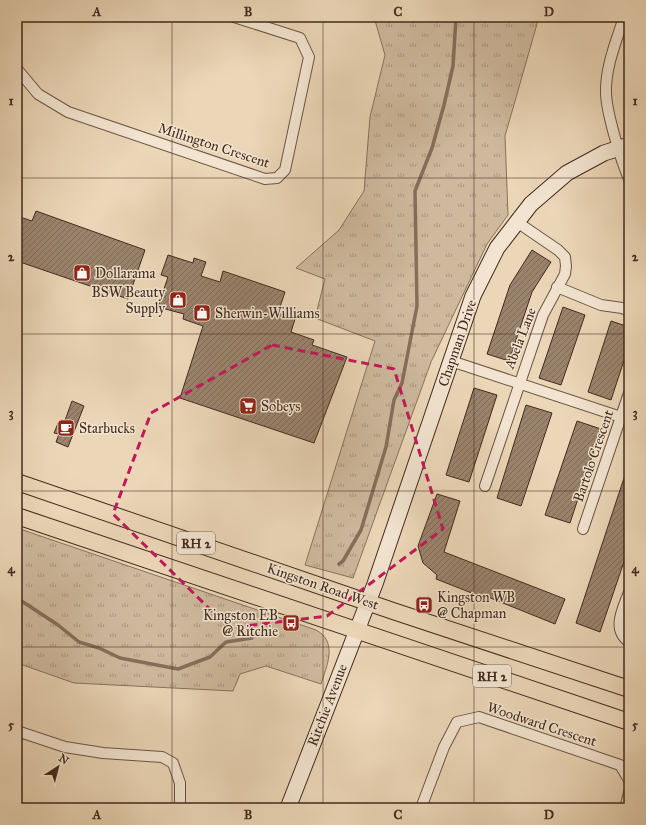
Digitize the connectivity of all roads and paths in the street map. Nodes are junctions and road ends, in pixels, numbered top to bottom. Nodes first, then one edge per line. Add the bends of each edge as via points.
1 (234, 17) edge
2 (624, 17) edge
3 (17, 69) edge
4 (624, 146) edge
5 (629, 179) edge
6 (518, 222) junction
7 (557, 287) junction
8 (629, 311) edge
9 (451, 361) junction
10 (518, 383) junction
11 (629, 393) edge
12 (621, 417) junction
13 (17, 482) edge
14 (485, 486) dead end
15 (17, 516) edge
16 (583, 528) dead end
17 (629, 592) edge
18 (367, 602) junction
19 (356, 630) junction
20 (629, 642) edge
21 (629, 690) edge
22 (629, 722) edge
23 (17, 731) edge
24 (629, 780) edge
25 (629, 793) edge
26 (180, 808) edge
27 (288, 808) edge
28 (421, 808) edge
29 (625, 808) edge

1 - 3 street, Millington Crescent via 300,38 309,58 285,170 277,178 265,179 68,112 38,94
2 - 4 street via 610,58 606,94
4 - 5 street via 622,164
4 - 6 street, Chapman Drive via 604,153 567,173 531,204
6 - 7 street, Abela Lane via 565,257 565,274
6 - 9 street, Chapman Drive via 497,248 479,283
7 - 8 street via 601,305
7 - 10 street, Abela Lane via 543,315
9 - 10 street
9 - 18 street, Chapman Drive
10 - 12 street
10 - 14 street, Abela Lane
11 - 12 street, Bartolo Crescent
12 - 16 street, Bartolo Crescent
13 - 18 main road, Kingston Road West / RH 2
15 - 19 main road, RH 2
17 - 20 street via 619,621 619,631
18 - 19 street, Ritchie Avenue
18 - 21 main road, Kingston Road West / RH 2
19 - 22 main road, RH 2
19 - 27 street, Ritchie Avenue
23 - 26 street via 65,747 103,753 162,757 173,763 180,783
24 - 28 street, Woodward Crescent via 620,765 479,717 457,722 444,747
25 - 29 street

